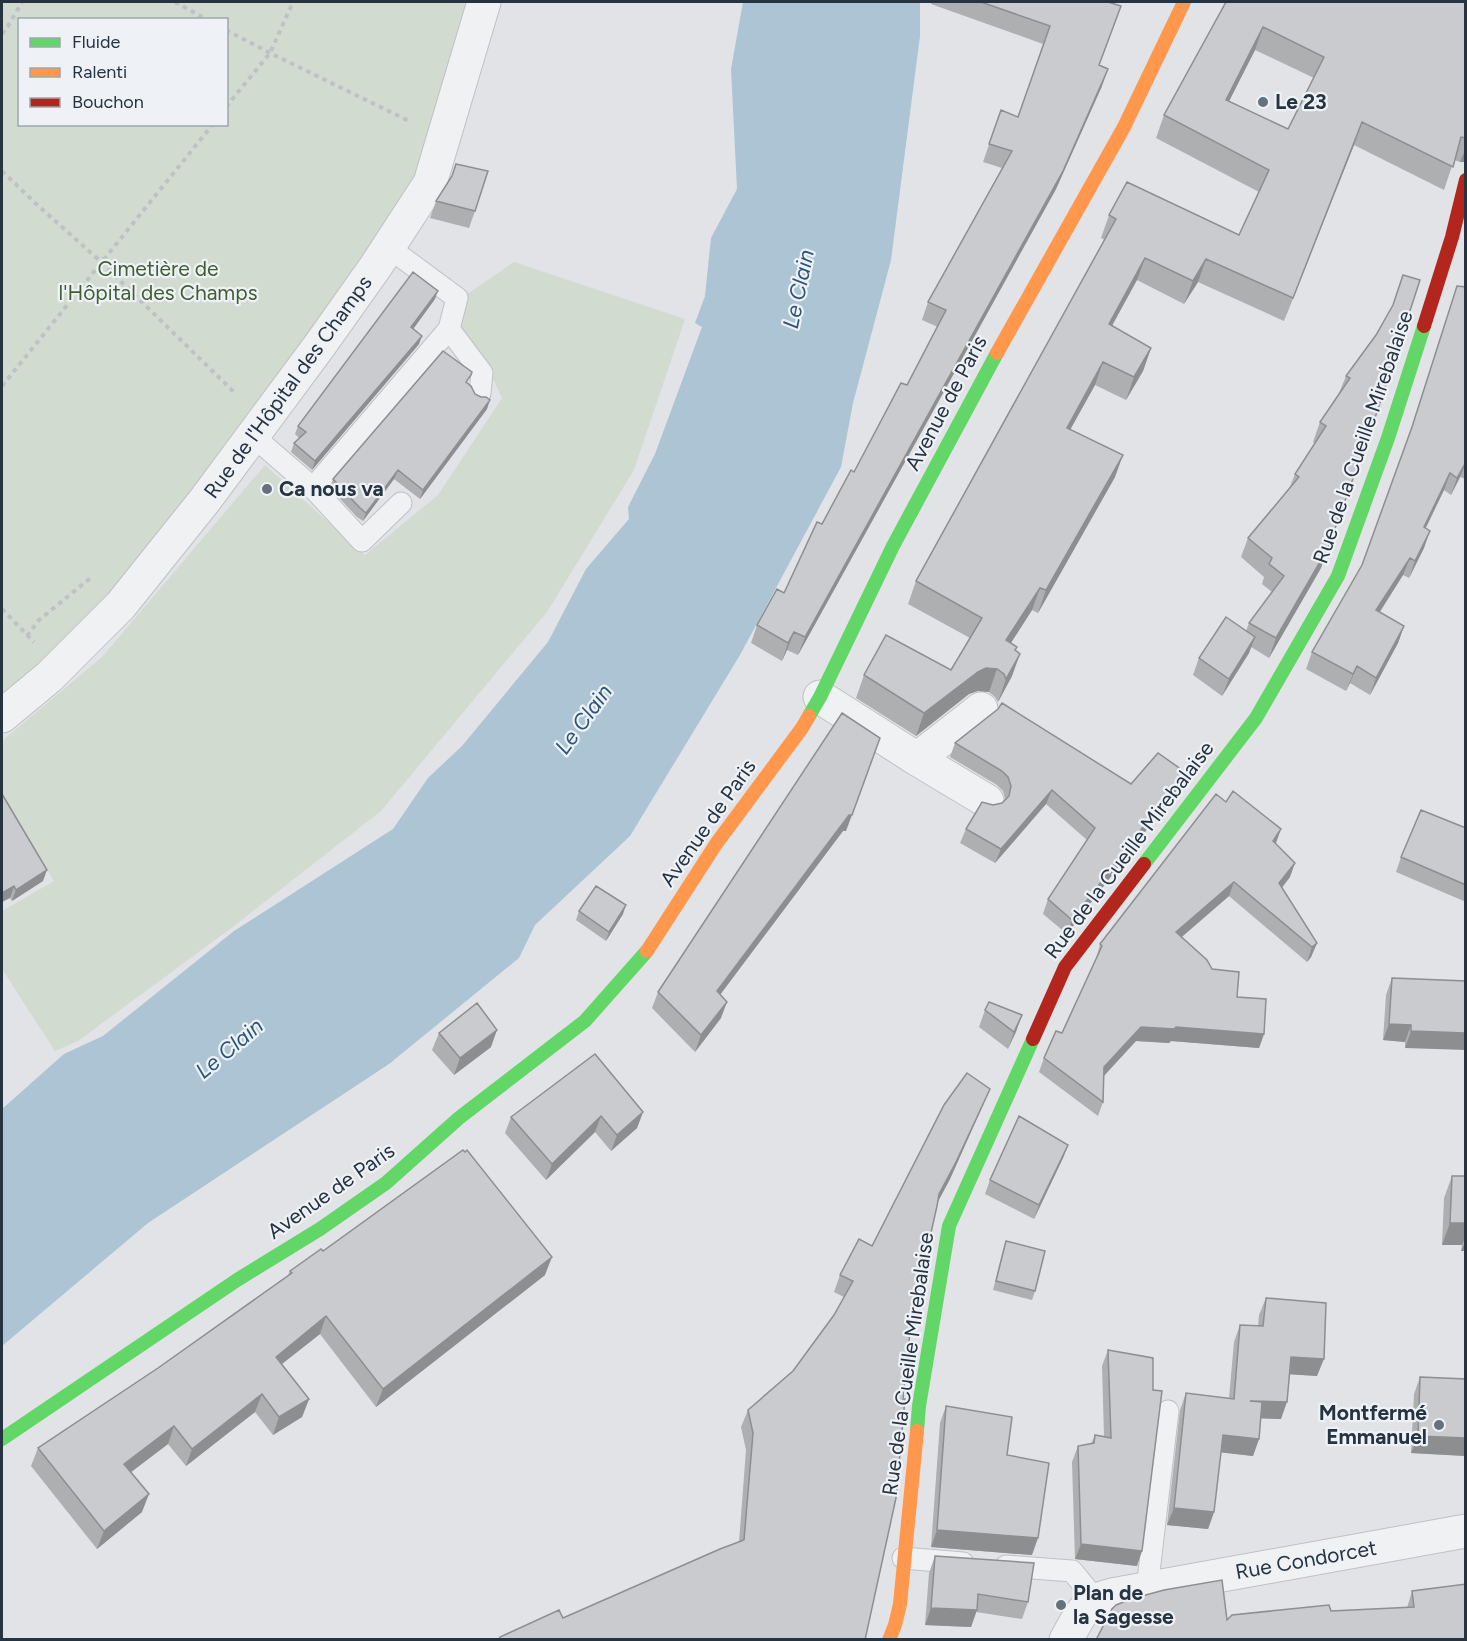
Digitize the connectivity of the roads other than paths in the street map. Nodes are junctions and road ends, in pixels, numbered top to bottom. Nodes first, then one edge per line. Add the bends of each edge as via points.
1 (484, 2) edge
2 (1184, 2) edge
3 (1466, 180) edge
4 (388, 247) junction
5 (448, 329) junction
6 (480, 393) dead end
7 (253, 436) junction
8 (313, 488) junction
9 (401, 503) dead end
10 (819, 696) junction
11 (981, 709) dead end
12 (2, 716) edge
13 (917, 759) junction
14 (987, 801) edge
15 (1168, 1411) dead end
16 (2, 1439) edge
17 (1466, 1531) edge
18 (903, 1558) junction
19 (1147, 1589) junction
20 (1095, 1599) junction
21 (889, 1640) edge
22 (1066, 1640) edge

1 - 4 street, Rue de l'Hôpital des Champs via 430,183
2 - 10 main road, Avenue de Paris via 1124,127 971,400
3 - 18 main road, Rue de la Cueille Mirebalaise via 1392,427 1338,576 1256,718 1065,967 949,1226 919,1406
4 - 5 lane via 457,298
4 - 7 street, Rue de l'Hôpital des Champs
5 - 6 lane via 482,373
5 - 8 lane
7 - 8 lane
7 - 12 street, Rue de l'Hôpital des Champs via 121,605 49,677
8 - 9 lane via 362,541
10 - 13 street
10 - 16 main road, Avenue de Paris via 802,728 716,844 648,949 585,1021 459,1118 386,1183
11 - 13 street
13 - 14 street
15 - 19 lane
17 - 19 street, Rue Condorcet
18 - 20 lane via 1072,1571
18 - 21 main road, Rue de la Cueille Mirebalaise via 900,1604
19 - 20 street, Rue Condorcet
20 - 22 street via 1080,1613

